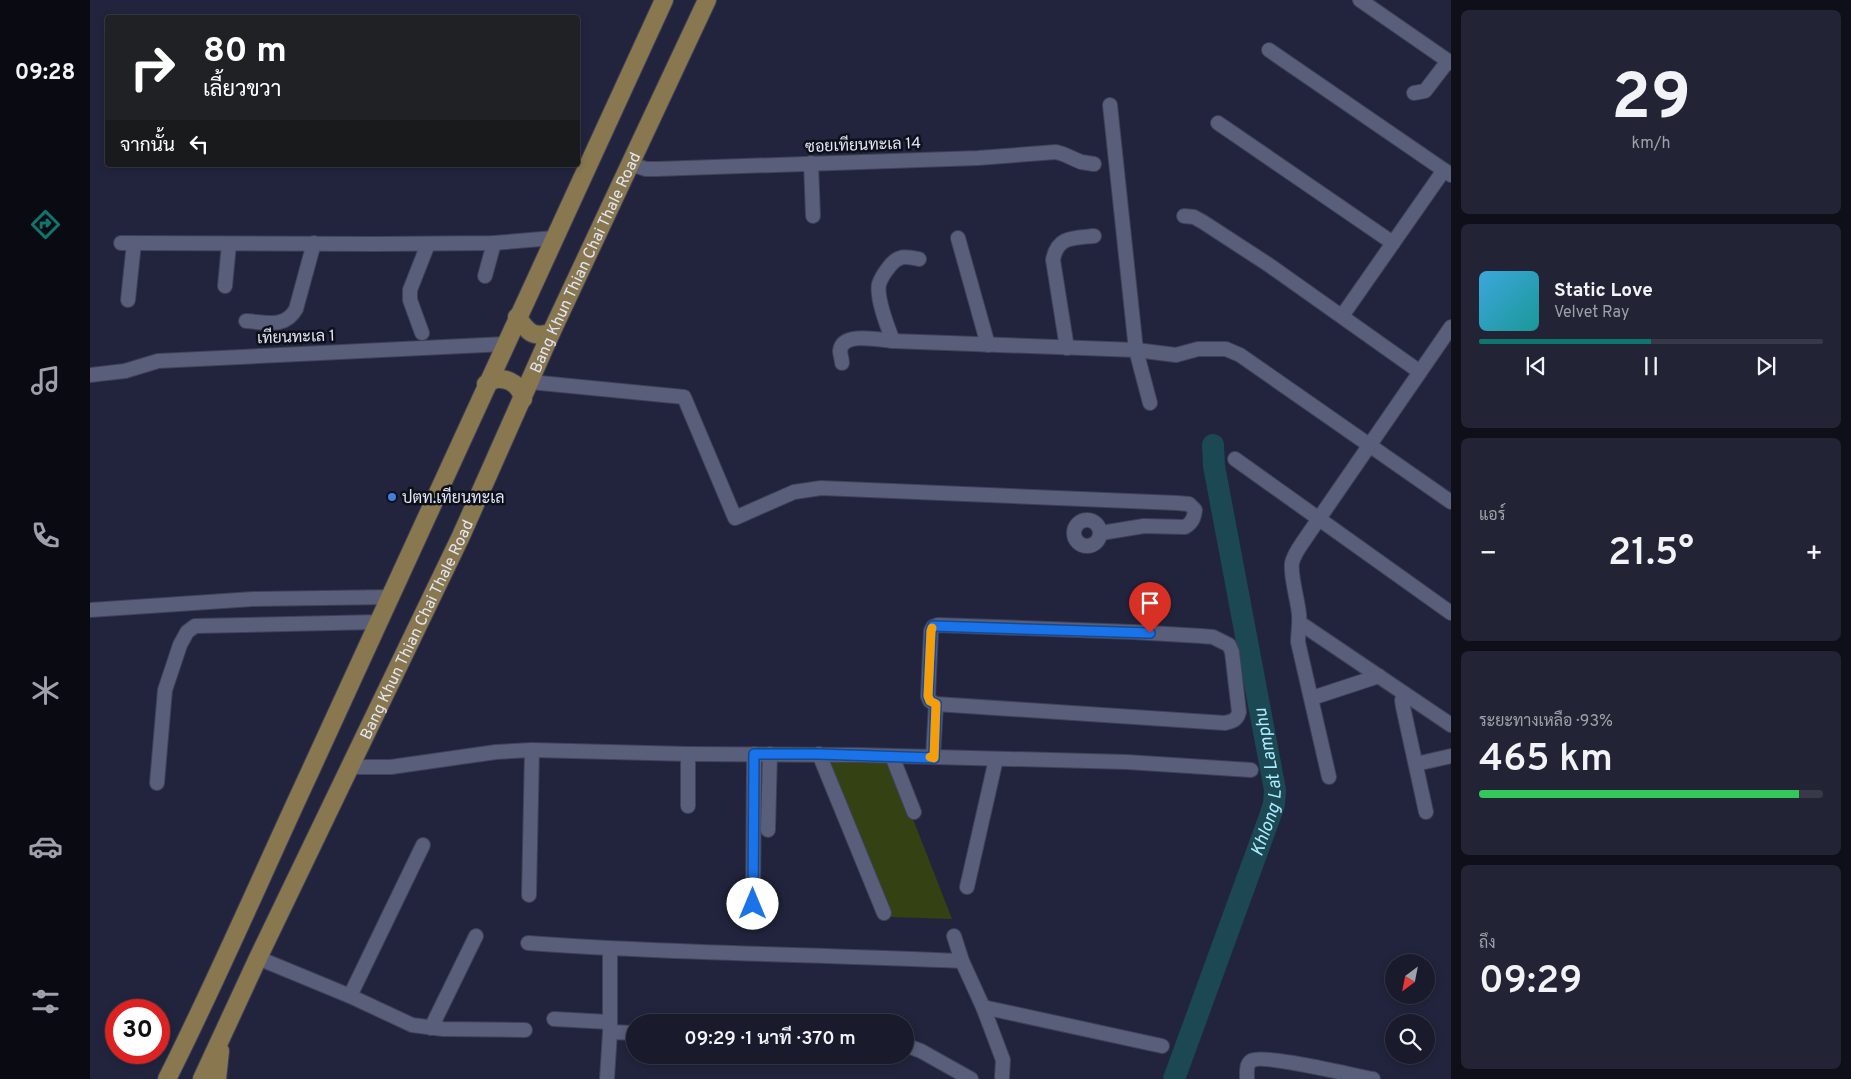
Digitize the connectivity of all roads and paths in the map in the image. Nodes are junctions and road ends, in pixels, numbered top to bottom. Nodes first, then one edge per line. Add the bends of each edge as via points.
1 (664, 0) edge
2 (707, 0) edge
3 (1360, 0) edge
4 (1269, 50) dead end
5 (1450, 62) edge
6 (1414, 94) dead end
7 (1110, 105) dead end
8 (1218, 124) dead end
9 (812, 163) junction
10 (630, 164) junction
11 (1094, 164) dead end
12 (1448, 172) edge
13 (814, 216) dead end
14 (1184, 216) dead end
15 (1094, 236) dead end
16 (554, 238) junction
17 (958, 238) dead end
18 (314, 243) junction
19 (494, 243) junction
20 (1394, 243) junction
21 (229, 244) junction
22 (428, 244) junction
23 (919, 259) dead end
24 (485, 276) dead end
25 (225, 286) dead end
26 (128, 300) dead end
27 (1342, 316) junction
28 (517, 317) junction
29 (246, 321) dead end
30 (1451, 326) edge
31 (422, 333) dead end
32 (551, 333) junction
33 (893, 341) junction
34 (505, 344) junction
35 (988, 345) junction
36 (1067, 348) junction
37 (1136, 350) junction
38 (842, 363) dead end
39 (1420, 372) junction
40 (90, 375) edge
41 (530, 382) junction
42 (486, 384) junction
43 (523, 399) junction
44 (1150, 402) dead end
45 (1369, 446) junction
46 (1235, 459) dead end
47 (1449, 496) edge
48 (1318, 520) junction
49 (1101, 533) dead end
50 (391, 596) junction
51 (90, 610) edge
52 (1451, 612) edge
53 (379, 622) junction
54 (1300, 623) junction
55 (1379, 676) junction
56 (1406, 694) junction
57 (1312, 698) junction
58 (936, 704) junction
59 (1451, 725) edge
60 (532, 750) junction
61 (688, 754) junction
62 (754, 754) junction
63 (770, 754) junction
64 (819, 754) junction
65 (892, 756) junction
66 (1451, 756) edge
67 (934, 758) junction
68 (996, 759) junction
69 (1416, 764) junction
70 (350, 767) junction
71 (1251, 770) dead end
72 (1329, 777) dead end
73 (157, 783) dead end
74 (688, 806) dead end
75 (914, 812) dead end
76 (1426, 812) dead end
77 (768, 830) dead end
78 (424, 845) dead end
79 (967, 887) dead end
80 (529, 895) dead end
81 (753, 904) dead end
82 (884, 913) dead end
83 (476, 936) dead end
84 (954, 936) dead end
85 (528, 944) dead end
86 (610, 950) junction
87 (258, 958) junction
88 (962, 961) junction
89 (350, 996) junction
90 (207, 997) junction
91 (983, 1006) junction
92 (554, 1019) dead end
93 (609, 1027) junction
94 (431, 1028) junction
95 (525, 1030) dead end
96 (626, 1031) edge
97 (221, 1038) junction
98 (1162, 1046) dead end
99 (914, 1048) edge
100 (1000, 1078) edge
101 (166, 1079) edge
102 (180, 1079) edge
103 (202, 1079) edge
104 (217, 1079) edge
105 (607, 1079) edge
106 (971, 1079) edge
107 (1247, 1079) edge
108 (1373, 1079) edge

1 - 16 main road
2 - 10 main road, Bang Khun Thian Chai Thale Road
3 - 5 street
4 - 12 street
5 - 6 street via 1425,91
7 - 37 street
8 - 20 street
9 - 10 street, ซอยเทียนทะเล 14 via 657,169
9 - 11 street, ซอยเทียนทะเล 14 via 1056,152
9 - 13 street
10 - 32 main road, Bang Khun Thian Chai Thale Road
12 - 20 street
14 - 27 street via 1202,222
15 - 36 street via 1060,243 1052,260
16 - 19 street
16 - 28 main road
17 - 35 street
18 - 21 street
18 - 22 street
18 - 29 street via 291,318 280,323
19 - 22 street
19 - 24 street
20 - 27 street
21 - 25 street
21 - 26 street via 127,243
22 - 31 street via 410,290 410,300
23 - 33 street via 902,256 894,260 879,284
27 - 39 street
28 - 32 main road via 534,335
28 - 34 main road
30 - 39 street
32 - 41 main road, Bang Khun Thian Chai Thale Road
33 - 35 street
33 - 38 street via 852,337 840,351
34 - 40 street, เทียนทะเล 1 via 158,361 125,371
34 - 42 main road
35 - 36 street
36 - 37 street
37 - 44 street
37 - 45 street via 1176,355 1198,349 1226,349 1240,355
39 - 45 street
41 - 43 main road, Bang Khun Thian Chai Thale Road
41 - 49 street via 684,397 736,518 794,492 821,488 1177,503 1189,504 1195,510 1190,524 1185,527 1144,526
42 - 43 main road via 497,379 516,384
42 - 50 main road
43 - 70 main road, Bang Khun Thian Chai Thale Road
45 - 47 street
45 - 48 street
46 - 48 street
48 - 52 street
48 - 54 street via 1292,562
50 - 51 street via 253,599
50 - 53 main road
53 - 73 street via 195,626 187,632 180,645 166,690
53 - 90 main road
54 - 55 street
54 - 57 street via 1298,642
55 - 56 street
55 - 57 street
56 - 59 street
56 - 69 street via 1402,700 1403,707
57 - 72 street
58 - 58 street via 928,696 931,631 938,625 1213,637 1229,645 1232,652 1239,712 1233,721 1225,723
58 - 67 street
60 - 61 street
60 - 70 street via 391,767
60 - 80 street
61 - 62 street
61 - 74 street
62 - 63 street
62 - 81 street
63 - 64 street
63 - 77 street
64 - 65 street
64 - 82 street
65 - 67 street
65 - 75 street
66 - 69 street
67 - 68 street
68 - 71 street
68 - 79 street
69 - 76 street
70 - 87 main road, Bang Khun Thian Chai Thale Road
78 - 89 street
83 - 94 street
84 - 88 street
85 - 86 street
86 - 88 street
86 - 93 street
87 - 89 street
87 - 97 main road, Bang Khun Thian Chai Thale Road
88 - 91 street
89 - 94 street via 412,1025
90 - 101 main road
90 - 102 main road via 202,1029
91 - 98 street
91 - 100 street via 1003,1060
92 - 93 street
93 - 96 street
93 - 105 street
94 - 95 street
97 - 103 main road, Bang Khun Thian Chai Thale Road
97 - 104 main road, Bang Khun Thian Chai Thale Road
99 - 106 street
107 - 108 street via 1248,1065 1256,1059 1277,1060

